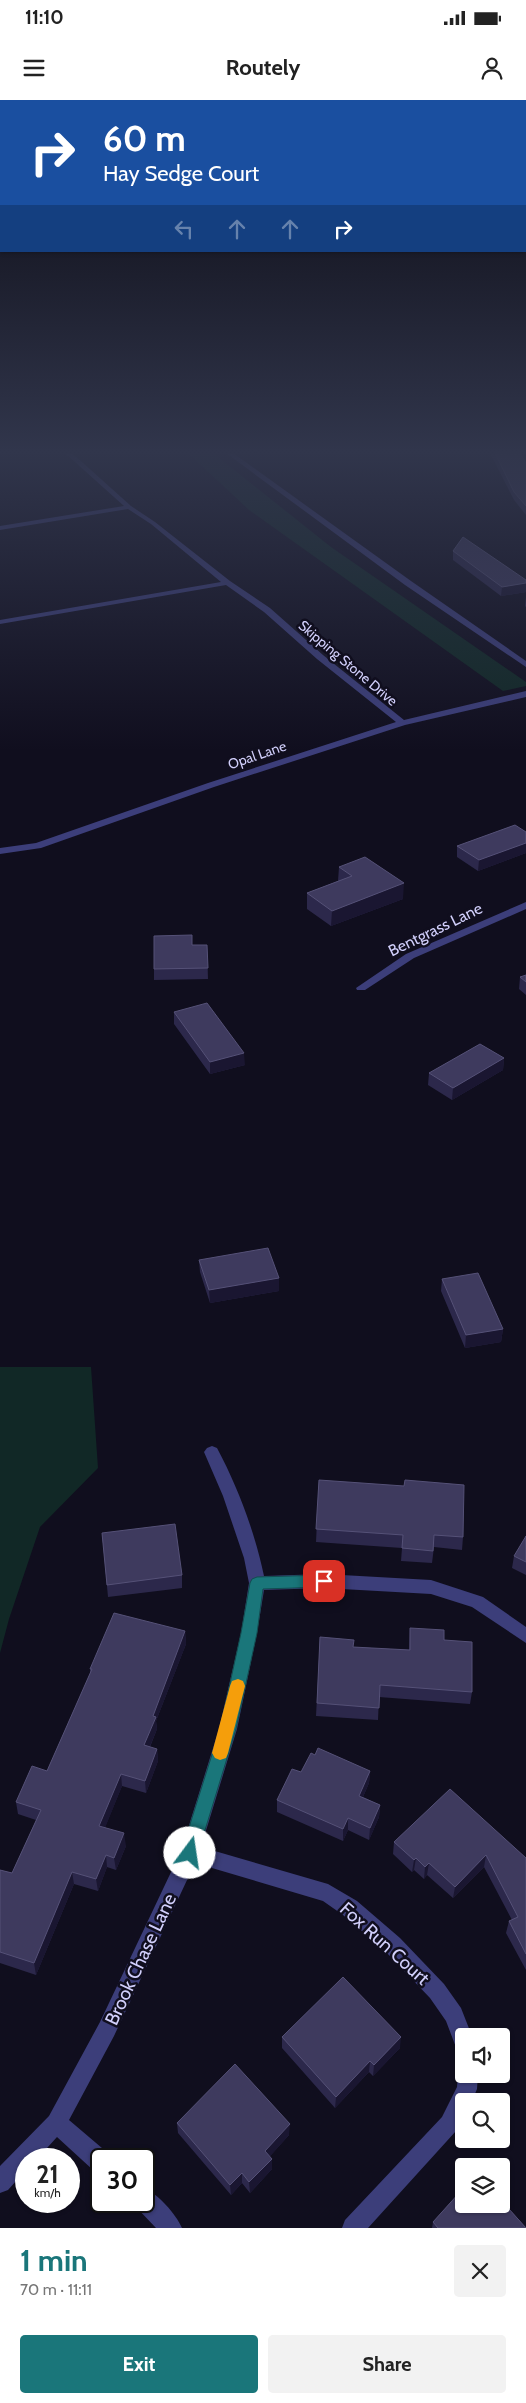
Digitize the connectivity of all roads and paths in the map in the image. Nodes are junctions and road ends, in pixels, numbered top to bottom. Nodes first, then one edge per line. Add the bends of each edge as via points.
1 (189, 552) edge
2 (366, 552) edge
3 (227, 583) junction
4 (0, 622) edge
5 (526, 665) edge
6 (526, 694) edge
7 (402, 723) junction
8 (0, 851) edge
9 (526, 905) edge
10 (361, 988) dead end
11 (212, 1452) dead end
12 (257, 1583) junction
13 (526, 1636) edge
14 (190, 1853) junction
15 (458, 2028) edge
16 (467, 2083) edge
17 (56, 2124) junction
18 (90, 2153) edge
19 (0, 2182) edge
20 (155, 2211) edge
21 (171, 2228) edge
22 (353, 2228) edge

1 - 3 street, Skipping Stone Drive
2 - 5 street
3 - 4 street
3 - 7 street, Skipping Stone Drive via 267,610
6 - 7 street, Opal Lane
7 - 8 street, Opal Lane via 38,846
9 - 10 street, Bentgrass Lane via 410,956
11 - 12 street, Brook Chase Lane via 231,1496
12 - 13 street via 324,1581 431,1587 477,1602
12 - 14 street, Brook Chase Lane via 228,1729
14 - 15 street, Fox Run Court via 328,1893 393,1946 437,1991 454,2015
14 - 17 street, Brook Chase Lane via 107,2029
16 - 22 street via 450,2124
17 - 18 street
17 - 19 street, Brook Chase Lane
20 - 21 street

